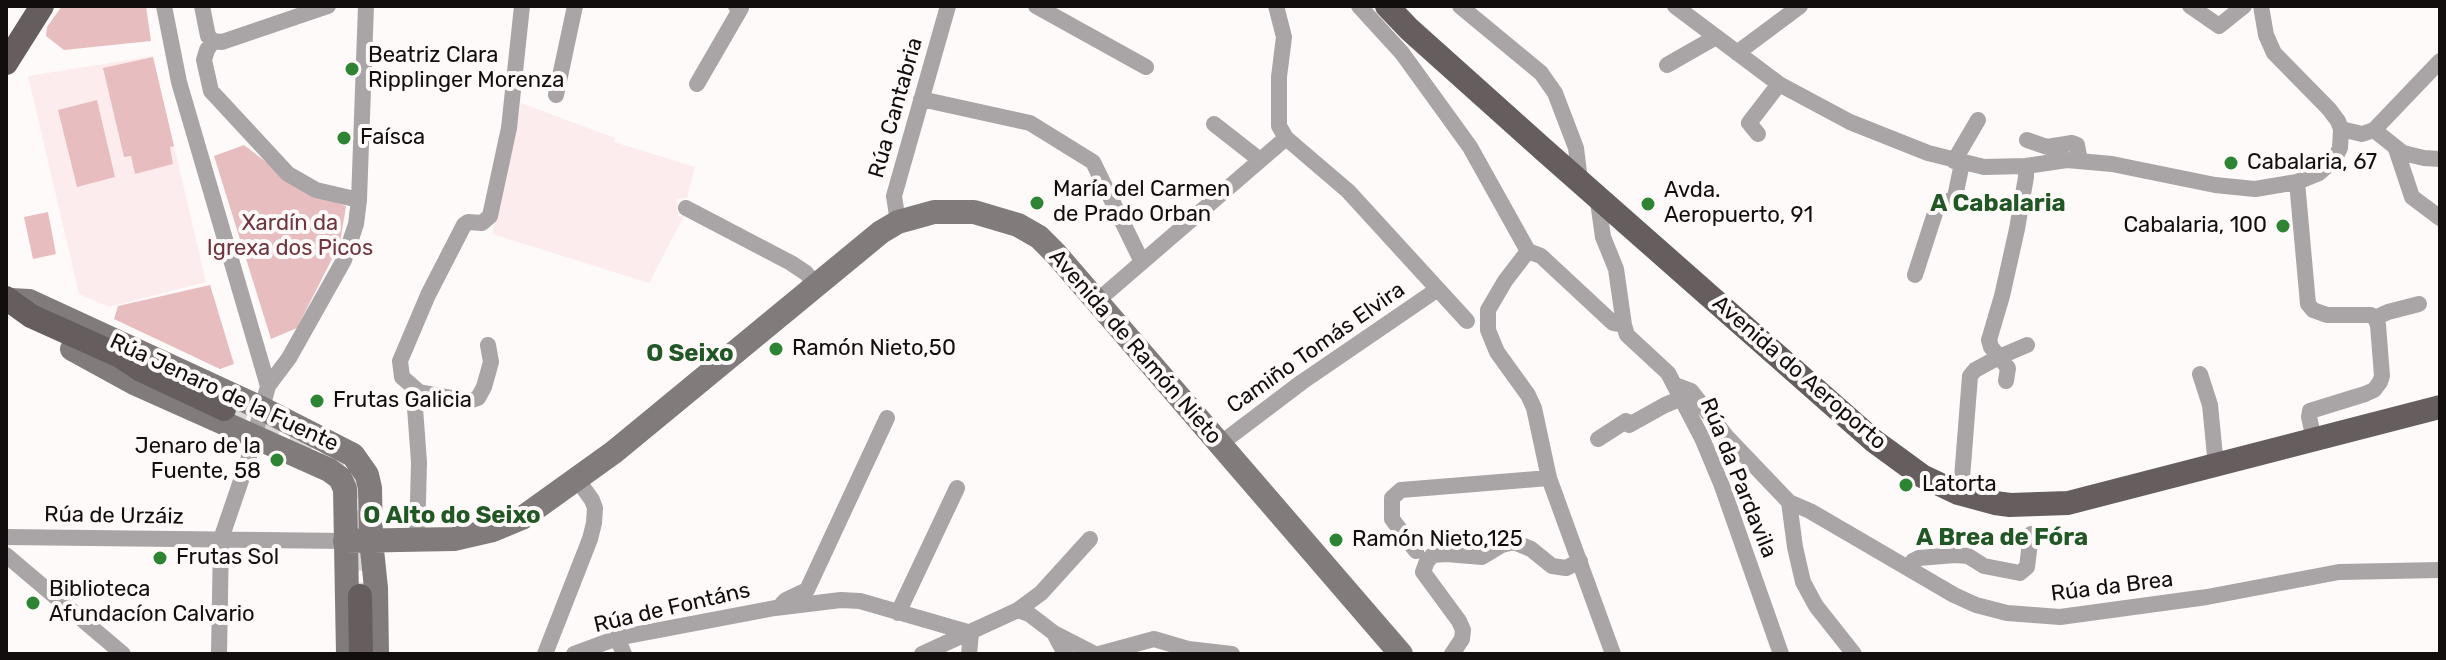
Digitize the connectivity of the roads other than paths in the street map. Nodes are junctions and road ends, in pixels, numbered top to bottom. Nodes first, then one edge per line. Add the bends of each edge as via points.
1 (42, 6) edge
2 (164, 6) edge
3 (202, 6) edge
4 (328, 6) edge
5 (366, 6) edge
6 (522, 6) edge
7 (575, 6) edge
8 (736, 6) edge
9 (948, 6) edge
10 (1036, 6) edge
11 (1276, 6) edge
12 (1359, 6) edge
13 (1387, 6) edge
14 (1460, 6) edge
15 (1675, 6) edge
16 (1800, 6) edge
17 (2190, 6) edge
18 (2244, 6) edge
19 (2261, 6) edge
20 (1716, 37) junction
21 (213, 41) junction
22 (1737, 53) junction
23 (2440, 61) edge
24 (6, 63) edge
25 (1667, 65) dead end
26 (1146, 67) dead end
27 (697, 84) dead end
28 (1779, 84) junction
29 (556, 95) dead end
30 (921, 99) junction
31 (1978, 120) dead end
32 (1214, 124) dead end
33 (2341, 129) junction
34 (2374, 130) junction
35 (1758, 134) dead end
36 (1286, 138) junction
37 (2027, 140) dead end
38 (2396, 149) junction
39 (2440, 159) edge
40 (1260, 160) junction
41 (2080, 161) junction
42 (1958, 162) junction
43 (2026, 166) junction
44 (2297, 182) junction
45 (1589, 188) junction
46 (359, 200) junction
47 (686, 208) dead end
48 (2440, 218) edge
49 (898, 222) junction
50 (1528, 251) junction
51 (1142, 262) junction
52 (1915, 275) dead end
53 (816, 285) junction
54 (1438, 289) junction
55 (1097, 301) junction
56 (2419, 304) dead end
57 (8, 306) edge
58 (2375, 318) junction
59 (1467, 321) dead end
60 (1624, 325) junction
61 (488, 345) dead end
62 (2027, 345) dead end
63 (72, 349) junction
64 (1999, 357) junction
65 (141, 370) junction
66 (2200, 374) dead end
67 (2006, 381) dead end
68 (419, 392) junction
69 (1678, 392) junction
70 (266, 398) junction
71 (2440, 407) edge
72 (224, 409) tunnel mouth
73 (887, 418) dead end
74 (255, 436) junction
75 (1598, 439) dead end
76 (2314, 439) junction
77 (1220, 444) junction
78 (2216, 466) junction
79 (1549, 478) junction
80 (577, 479) junction
81 (957, 488) dead end
82 (1958, 493) junction
83 (1789, 502) junction
84 (2031, 534) dead end
85 (6, 537) edge
86 (221, 539) junction
87 (1090, 539) dead end
88 (371, 540) junction
89 (345, 541) junction
90 (417, 541) junction
91 (1416, 551) dead end
92 (6, 555) edge
93 (1580, 561) junction
94 (1908, 568) junction
95 (2440, 570) edge
96 (360, 596) tunnel mouth
97 (780, 607) junction
98 (1018, 610) junction
99 (898, 613) junction
100 (971, 633) junction
101 (1054, 633) junction
102 (620, 646) edge
103 (123, 654) edge
104 (219, 654) edge
105 (348, 654) edge
106 (361, 654) edge
107 (377, 654) edge
108 (545, 654) edge
109 (574, 654) edge
110 (922, 654) edge
111 (969, 654) edge
112 (1065, 654) edge
113 (1097, 654) edge
114 (1232, 654) edge
115 (1401, 654) edge
116 (1452, 654) edge
117 (1613, 654) edge
118 (1781, 654) edge
119 (1854, 654) edge

1 - 24 main road
2 - 70 street via 179,82
3 - 21 street
4 - 21 street
5 - 46 street
6 - 68 street via 509,128 490,216 464,225 400,361 402,377
7 - 29 street
8 - 27 street via 741,8
9 - 30 street, Rúa Cantabria
10 - 26 street
11 - 36 street via 1284,37 1279,126
12 - 50 street via 1402,53 1470,147
13 - 45 main road, Avenida do Aeroporto
14 - 45 street via 1541,73 1555,93
15 - 20 street
16 - 22 street
17 - 18 street via 2219,26
19 - 33 street via 2274,53 2329,109
20 - 22 street
20 - 25 street
21 - 46 street via 204,60 211,91 288,174 316,190
22 - 28 street
23 - 34 street
28 - 35 street via 1749,123
28 - 42 street via 1850,122
30 - 49 street, Rúa Cantabria via 894,196
30 - 51 street via 1030,123 1093,162
31 - 42 street
32 - 40 street
33 - 34 street via 2362,134
33 - 44 street via 2334,160
34 - 38 street
36 - 40 street
36 - 54 street via 1348,191
37 - 41 street via 2047,147 2072,143 2080,148
38 - 39 street
38 - 48 street via 2412,197
40 - 51 street
41 - 43 street
41 - 44 street via 2240,189
42 - 43 street
42 - 52 street via 1955,197 1936,210
43 - 64 street via 2017,229 1989,340
44 - 58 street via 2308,304 2327,315
45 - 60 street via 1616,269
45 - 82 main road, Avenida do Aeroporto via 1874,441 1922,476
46 - 70 street via 344,260
47 - 53 street via 791,263
49 - 53 main road, Avenida de Ramón Nieto
49 - 55 main road, Avenida de Ramón Nieto via 963,211 1018,225 1039,237
50 - 60 street via 1541,256 1613,323
50 - 79 street via 1488,310 1488,330 1534,408
51 - 55 street
53 - 80 main road, Avenida de Ramón Nieto
54 - 59 street
54 - 77 street, Camiño Tomás Elvira
55 - 77 main road, Avenida de Ramón Nieto
56 - 58 street
57 - 63 main road, Rúa Jenaro de la Fuente
57 - 65 main road, Rúa Jenaro de la Fuente
57 - 70 main road, Rúa Jenaro de la Fuente via 29,301
58 - 76 street via 2380,382 2365,394 2310,411
60 - 69 street, Rúa da Pardavila via 1627,335 1668,373
61 - 68 street via 491,362 478,398
62 - 64 street
63 - 65 main road, Rúa Jenaro de la Fuente
63 - 74 main road, Rúa Jenaro de la Fuente via 134,383
64 - 67 street via 2008,368
64 - 82 street via 1970,376
65 - 72 main road
66 - 78 street via 2210,405
68 - 90 street
69 - 75 street via 1665,405
69 - 83 street, Rúa da Brea via 1691,391
69 - 118 street, Rúa da Pardavila via 1722,486
70 - 74 street
70 - 88 main road, Rúa Jenaro de la Fuente via 361,465 370,488
71 - 76 main road, Avenida do Aeroporto
73 - 97 street, Rúa de Fontáns via 807,590
74 - 86 street
74 - 89 main road, Rúa Jenaro de la Fuente via 340,478 345,489
76 - 78 main road, Avenida do Aeroporto
77 - 115 main road, Avenida de Ramón Nieto
78 - 82 main road, Avenida do Aeroporto via 2068,503 2010,505
79 - 91 street via 1401,490 1392,498 1392,519
79 - 93 street
80 - 90 main road, Avenida de Ramón Nieto via 522,518 493,530
80 - 108 street, Rúa de Fontáns via 592,500 594,523
81 - 99 street
83 - 94 street, Rúa da Brea
83 - 119 street via 1803,582
84 - 94 street via 2027,567 2020,573 1955,555 1919,558
85 - 86 street, Rúa de Urzáiz
86 - 89 street, Avenida de Ramón Nieto
86 - 104 street
87 - 98 street via 1041,593
88 - 89 main road, Avenida de Ramón Nieto
88 - 90 main road, Avenida de Ramón Nieto
88 - 107 main road, Rúa Jenaro de la Fuente
89 - 105 main road
92 - 103 street
93 - 116 street via 1566,568 1552,566 1514,542 1482,557 1433,555 1423,572 1463,630
93 - 117 street
94 - 95 street, Rúa da Brea via 1976,605 2060,617 2339,572
96 - 106 main road
97 - 99 street, Rúa de Fontáns via 841,600
97 - 102 street, Rúa de Fontáns
98 - 100 street
98 - 101 street
99 - 100 street, Rúa de Fontáns
100 - 110 street
100 - 111 street
101 - 112 street
101 - 113 street
102 - 109 street, Rúa de Fontáns
113 - 114 street via 1154,639

